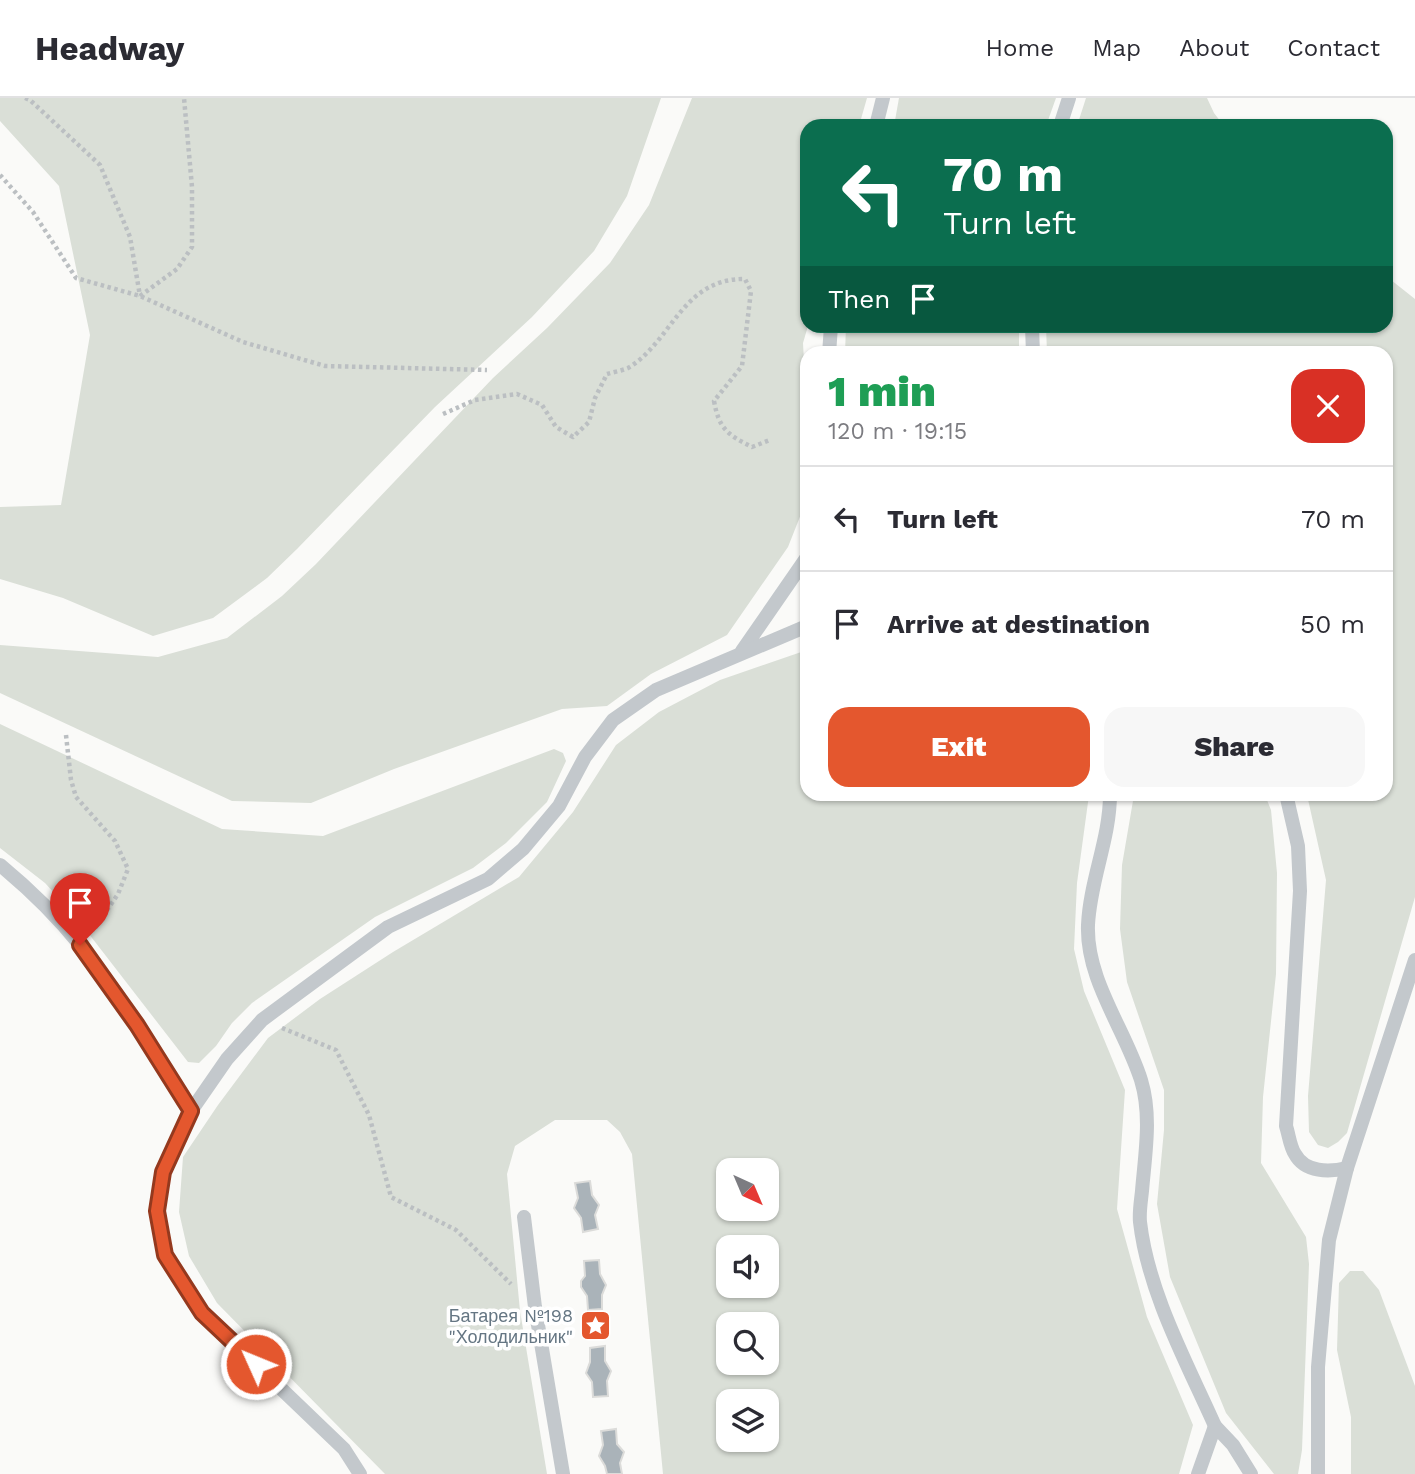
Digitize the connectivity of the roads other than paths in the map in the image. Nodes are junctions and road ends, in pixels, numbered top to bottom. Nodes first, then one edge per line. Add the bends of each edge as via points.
1 (883, 98) edge
2 (1069, 98) edge
3 (878, 119) edge
4 (1062, 119) edge
5 (800, 567) edge
6 (800, 629) edge
7 (741, 652) junction
8 (1110, 801) edge
9 (1288, 801) edge
10 (0, 865) edge
11 (1415, 960) edge
12 (191, 1111) junction
13 (1348, 1168) junction
14 (524, 1217) dead end
15 (1215, 1426) junction
16 (360, 1474) edge
17 (563, 1474) edge
18 (1198, 1474) edge
19 (1251, 1474) edge
20 (1318, 1474) edge

1 - 3 lane
2 - 4 lane
5 - 7 lane
6 - 7 lane
7 - 12 lane via 656,690 613,720 585,757 559,806 523,849 488,879 388,928 262,1020 227,1059
8 - 15 lane via 1107,838 1088,926 1094,964 1141,1080 1147,1140 1140,1221 1150,1268 1172,1331
9 - 13 lane via 1298,846 1300,891 1286,1126 1295,1156 1311,1168 1329,1172
10 - 12 lane via 80,945
11 - 13 lane
12 - 16 lane via 163,1172 157,1211 165,1255 202,1313 344,1450
13 - 20 lane via 1329,1240 1318,1367
14 - 17 lane
15 - 18 lane
15 - 19 lane

